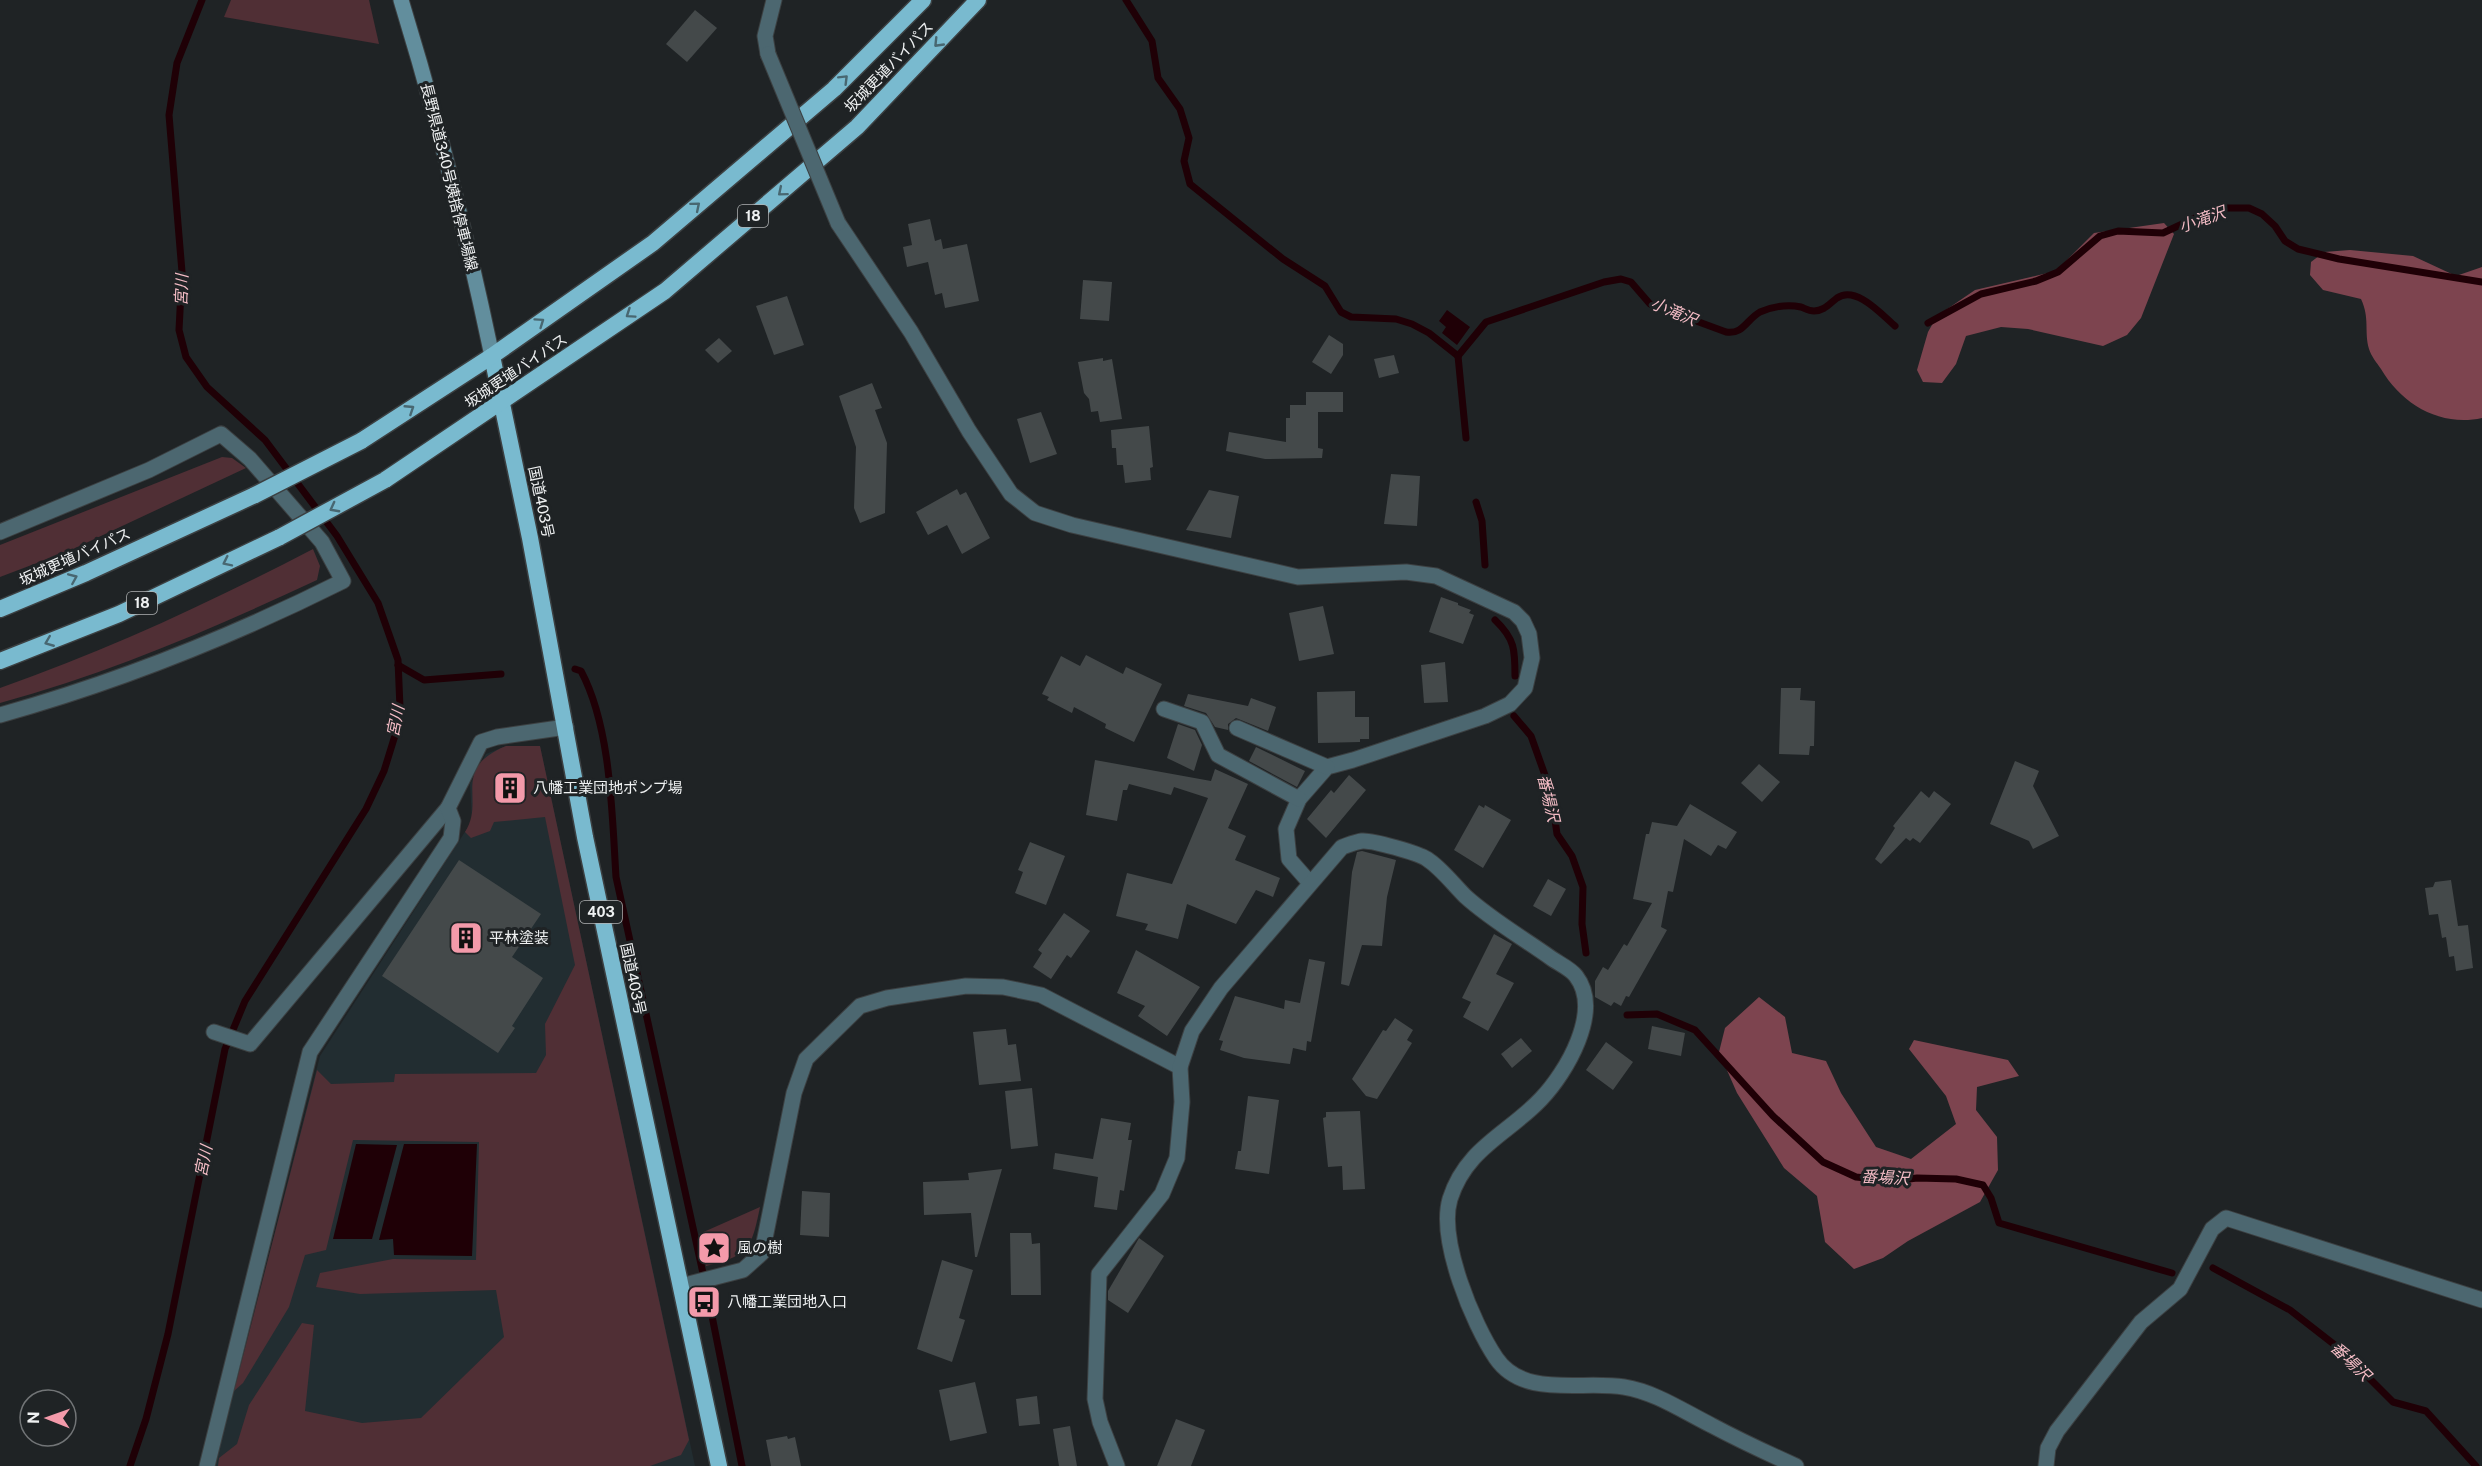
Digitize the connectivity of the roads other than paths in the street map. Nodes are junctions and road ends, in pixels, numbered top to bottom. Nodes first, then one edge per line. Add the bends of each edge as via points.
1 (400, 0) edge
2 (774, 0) edge
3 (923, 0) edge
4 (978, 0) edge
5 (492, 356) junction
6 (502, 402) junction
7 (0, 532) edge
8 (0, 609) edge
9 (0, 661) edge
10 (1164, 710) dead end
11 (0, 715) edge
12 (566, 727) junction
13 (1237, 728) dead end
14 (1327, 766) junction
15 (1299, 799) junction
16 (448, 808) junction
17 (1310, 883) junction
18 (214, 1032) dead end
19 (1180, 1067) junction
20 (681, 1286) junction
21 (2482, 1300) edge
22 (207, 1466) edge
23 (719, 1466) edge
24 (1117, 1466) edge
25 (1796, 1466) edge
26 (2046, 1466) edge

1 - 5 main road, 長野県道340号姨捨停車場線 via 419,60
2 - 14 street, bridge via 765,36 768,54 838,224 911,332 1011,494 1035,513 1083,528 1298,577 1406,572 1436,576 1514,612 1523,621 1532,645 1530,675 1525,688 1510,704 1485,716
5 -> 3 highway, 坂城更埴バイパス via 653,243 834,89
4 -> 6 highway, 坂城更埴バイパス / 18 via 857,128 665,291
5 - 6 highway, 国道403号 / 403
8 -> 5 highway, 坂城更埴バイパス, bridge via 255,495 360,441
6 -> 9 highway, 坂城更埴バイパス / 18, bridge via 385,480 280,537 119,614
6 - 12 highway, 国道403号 / 403
7 - 11 street via 149,470 220,434 250,459 322,542 343,581 204,645 62,698
10 - 15 street via 1202,722 1218,756
12 - 16 street via 481,742
12 - 20 highway, 国道403号 / 403 via 585,837
13 - 14 street
14 - 15 street
15 - 17 street via 1286,829 1289,859
16 - 18 street via 250,1044
16 - 22 street via 453,822 451,838 310,1052
17 - 19 street via 1221,988 1192,1031
17 - 25 street via 1342,847 1364,840 1426,858 1471,901 1576,976 1587,1013 1583,1032 1541,1099 1482,1146 1461,1174 1449,1201 1455,1265 1481,1333 1498,1360 1527,1382 1624,1387 1657,1397
19 - 20 street via 1041,995 1003,987 966,986 860,1006 806,1059 794,1093 762,1253 743,1270
19 - 24 street via 1182,1102 1177,1158 1162,1194 1099,1274 1095,1399
20 - 23 highway, 国道403号 / 403
21 - 26 street via 2226,1218 2212,1228 2180,1289 2141,1322 2057,1431 2048,1448

